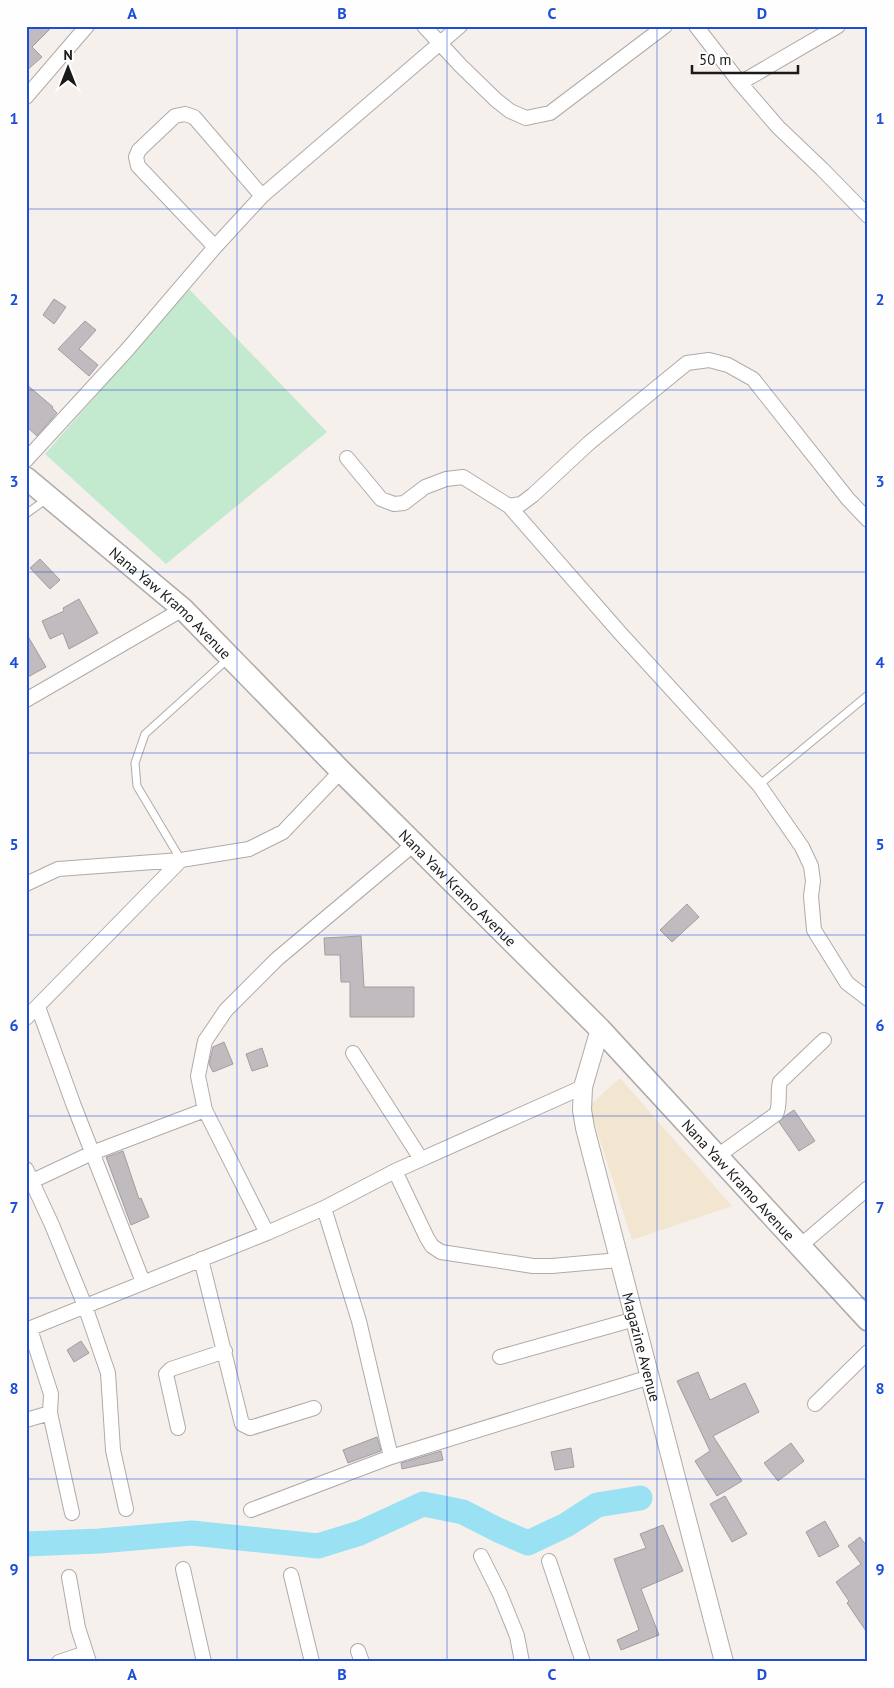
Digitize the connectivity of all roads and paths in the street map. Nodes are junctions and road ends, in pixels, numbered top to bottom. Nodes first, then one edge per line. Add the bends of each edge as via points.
1 (87, 26) edge
2 (424, 26) edge
3 (460, 26) edge
4 (665, 26) edge
5 (696, 26) edge
6 (838, 26) edge
7 (440, 44) junction
8 (740, 83) junction
9 (26, 97) edge
10 (262, 196) junction
11 (868, 216) edge
12 (215, 247) junction
13 (347, 458) dead end
14 (26, 460) edge
15 (26, 478) edge
16 (50, 496) junction
17 (509, 506) junction
18 (26, 514) edge
19 (868, 520) edge
20 (183, 609) junction
21 (229, 658) junction
22 (868, 695) edge
23 (26, 700) edge
24 (341, 771) junction
25 (759, 785) junction
26 (414, 844) junction
27 (181, 860) junction
28 (26, 884) edge
29 (868, 999) edge
30 (38, 1007) junction
31 (26, 1018) edge
32 (600, 1029) junction
33 (824, 1040) dead end
34 (353, 1053) dead end
35 (583, 1087) junction
36 (205, 1110) junction
37 (92, 1153) junction
38 (716, 1156) junction
39 (421, 1159) junction
40 (395, 1171) junction
41 (28, 1178) edge
42 (868, 1188) edge
43 (324, 1208) junction
44 (267, 1233) junction
45 (800, 1246) junction
46 (201, 1259) junction
47 (619, 1260) junction
48 (143, 1282) junction
49 (85, 1306) junction
50 (866, 1313) edge
51 (635, 1318) junction
52 (28, 1329) edge
53 (224, 1351) junction
54 (868, 1352) edge
55 (500, 1358) dead end
56 (650, 1377) junction
57 (815, 1404) dead end
58 (314, 1408) dead end
59 (50, 1414) junction
60 (26, 1420) edge
61 (178, 1428) dead end
62 (391, 1457) junction
63 (126, 1509) dead end
64 (251, 1510) dead end
65 (72, 1513) dead end
66 (481, 1556) dead end
67 (549, 1561) dead end
68 (183, 1569) dead end
69 (291, 1575) dead end
70 (69, 1577) dead end
71 (88, 1657) edge
72 (60, 1662) edge
73 (204, 1662) edge
74 (312, 1662) edge
75 (522, 1662) edge
76 (582, 1662) edge
77 (724, 1662) edge

1 - 9 street
2 - 7 street
3 - 7 street
4 - 7 street via 550,113 526,118 496,100
5 - 8 street
6 - 8 street
7 - 10 street
8 - 11 street via 778,127
10 - 12 street
10 - 12 street via 194,117 185,114 175,116 139,150 136,157 138,166
12 - 14 street via 127,350
13 - 17 street via 382,499 394,504 404,503 425,487 463,477
15 - 16 main road, Nana Yaw Kramo Avenue
16 - 18 lane
16 - 20 main road, Nana Yaw Kramo Avenue
17 - 19 street via 521,504 533,495 687,363 708,360 728,365 752,379
17 - 25 street
20 - 21 main road, Nana Yaw Kramo Avenue
20 - 23 street
21 - 24 main road, Nana Yaw Kramo Avenue
21 - 27 lane via 145,734 135,763 137,786
22 - 25 lane
24 - 26 main road, Nana Yaw Kramo Avenue
24 - 27 street via 282,832 249,849
25 - 29 street via 812,866 814,930 847,984
26 - 32 main road, Nana Yaw Kramo Avenue
26 - 36 street via 277,959 226,1010 205,1041 198,1076
27 - 28 street via 58,869
27 - 30 street
30 - 31 street
30 - 37 street
32 - 35 street, Magazine Avenue
32 - 38 main road, Nana Yaw Kramo Avenue
33 - 38 street via 780,1082 776,1114
34 - 39 street
35 - 39 street
35 - 47 street, Magazine Avenue via 585,1128
36 - 37 street
36 - 44 street
37 - 41 street
37 - 48 street
38 - 45 main road, Nana Yaw Kramo Avenue
39 - 40 street
40 - 43 street
40 - 47 street via 427,1238 441,1252 533,1266
41 - 49 street via 52,1225
42 - 45 street
43 - 44 street
43 - 62 street via 359,1321
44 - 46 street
45 - 50 main road, Nana Yaw Kramo Avenue
46 - 48 street
46 - 53 street
47 - 51 street, Magazine Avenue
48 - 49 street
49 - 52 street
49 - 63 street via 108,1373 113,1450
51 - 55 street
51 - 56 street, Magazine Avenue
52 - 59 street via 51,1394
53 - 58 street via 242,1424 246,1427
53 - 61 street via 171,1369 166,1374
54 - 57 street
56 - 62 street
56 - 77 street, Magazine Avenue
59 - 60 street
59 - 65 street
62 - 64 street
66 - 75 street via 517,1636
67 - 76 street
68 - 73 street
69 - 74 street
70 - 71 street via 78,1628
71 - 72 street

